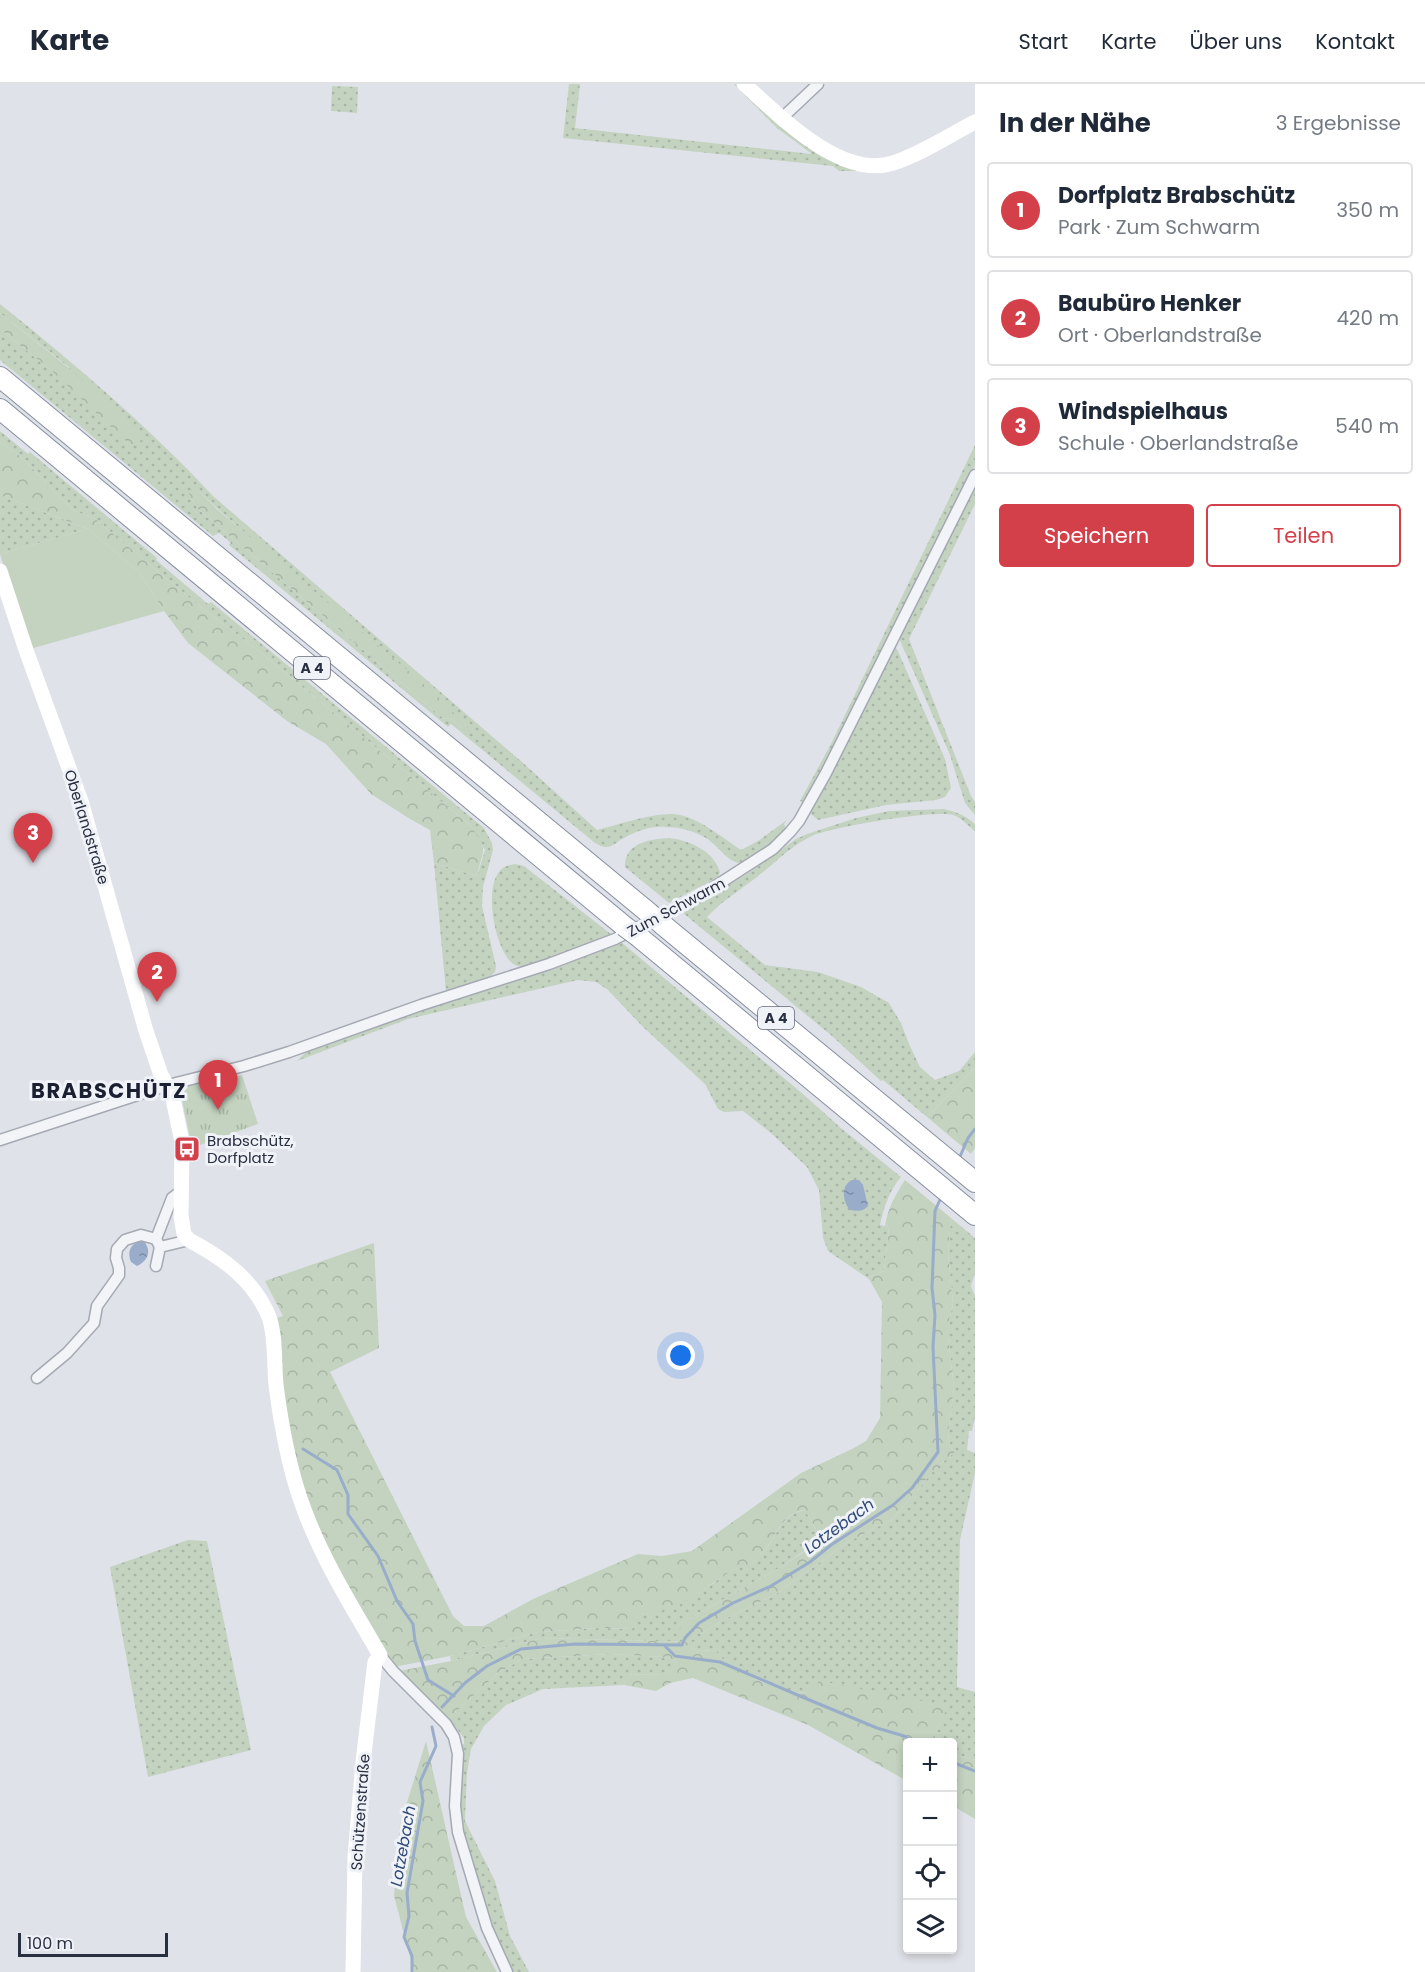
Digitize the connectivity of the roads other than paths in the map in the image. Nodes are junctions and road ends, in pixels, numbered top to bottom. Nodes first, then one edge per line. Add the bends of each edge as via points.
1 (744, 84) edge
2 (818, 84) edge
3 (782, 118) junction
4 (975, 122) edge
5 (0, 377) edge
6 (0, 410) edge
7 (975, 475) edge
8 (0, 571) edge
9 (168, 1085) junction
10 (0, 1140) edge
11 (975, 1182) edge
12 (180, 1192) junction
13 (975, 1215) edge
14 (189, 1240) junction
15 (158, 1243) junction
16 (156, 1266) dead end
17 (37, 1378) dead end
18 (380, 1655) junction
19 (353, 1972) edge
20 (507, 1972) edge

1 - 3 street
2 - 3 street
3 - 4 street via 834,154 864,165 892,163
5 - 11 highway, A 4
6 - 13 highway, A 4
7 - 9 street, Zum Schwarm via 826,773 799,821 773,849 693,900 606,942 289,1052
8 - 9 street, Oberlandstraße via 81,801 146,1031
9 - 10 street, Zum Schwarm
9 - 12 street, Oberlandstraße via 182,1142
12 - 14 street, Oberlandstraße via 184,1234
12 - 15 street via 172,1198
14 - 15 street
14 - 18 street via 230,1265 251,1287 269,1318 281,1417 301,1502 332,1572
15 - 16 street
15 - 17 street via 141,1235 125,1240 117,1249 119,1275 97,1306 94,1323
18 - 19 street, Schützenstraße via 375,1662 363,1762
18 - 20 street via 454,1737 458,1754 458,1833 487,1928

